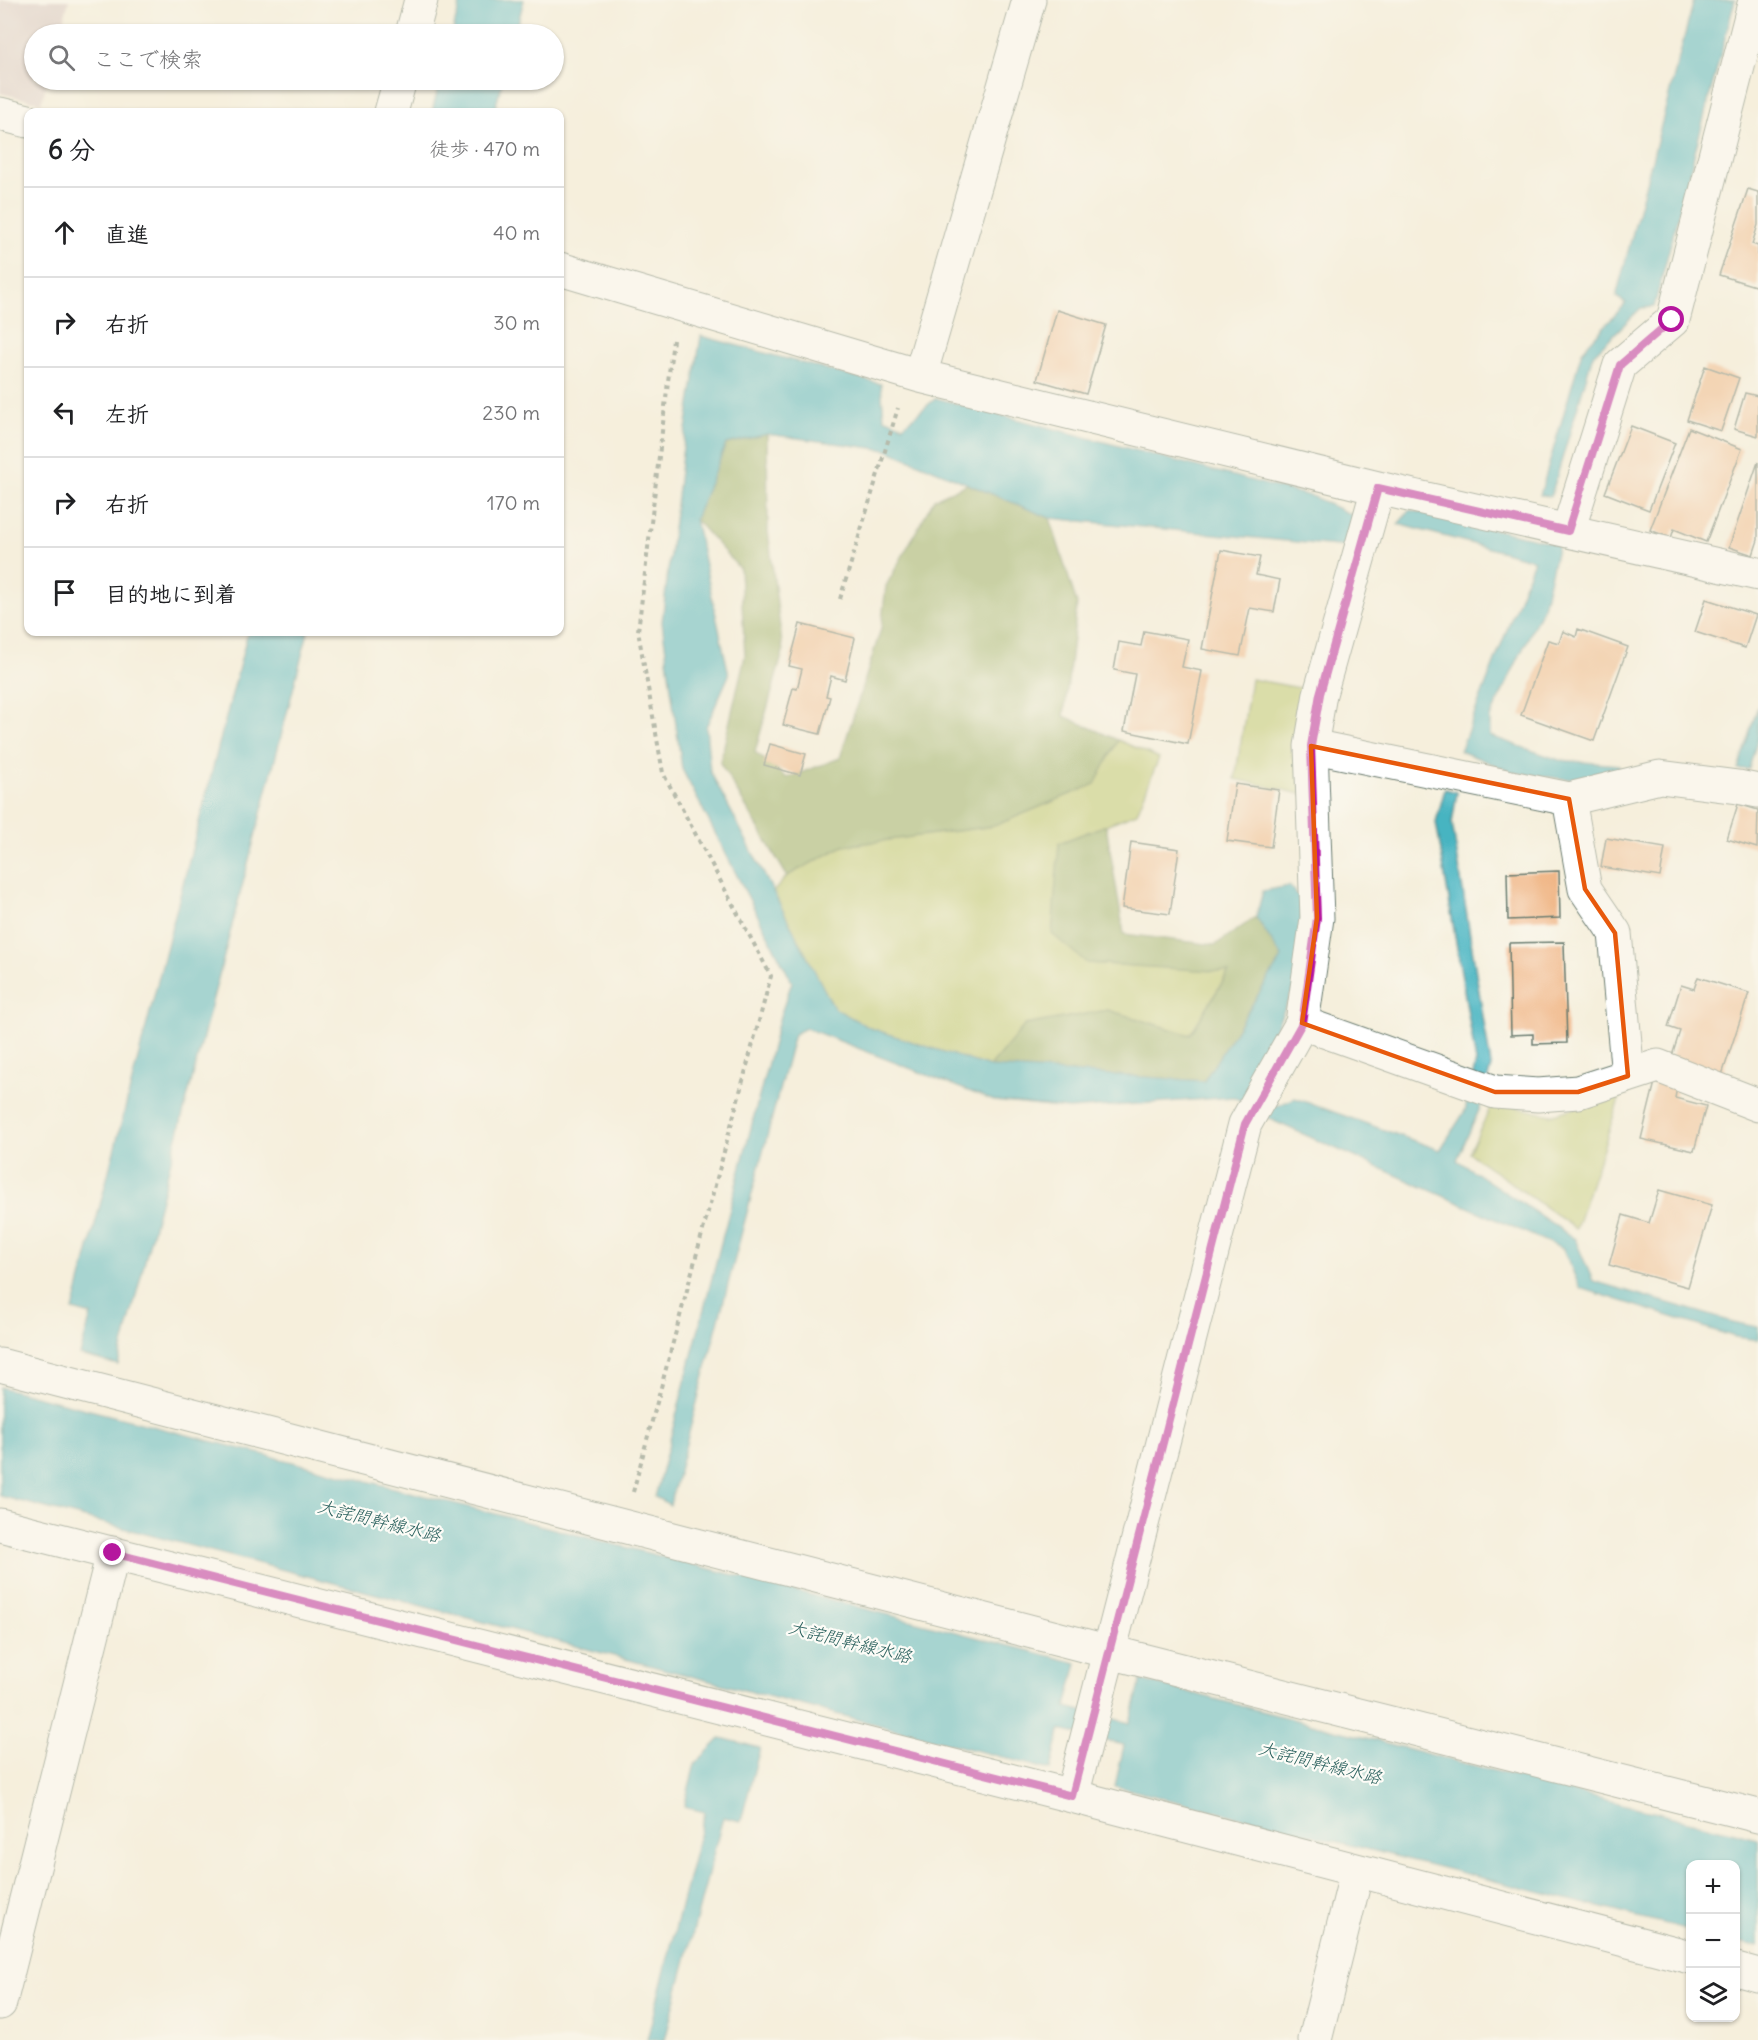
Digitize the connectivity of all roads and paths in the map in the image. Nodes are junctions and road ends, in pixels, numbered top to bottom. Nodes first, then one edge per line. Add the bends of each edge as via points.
1 (421, 0) edge
2 (1029, 0) edge
3 (1755, 0) edge
4 (415, 24) edge
5 (1748, 72) edge
6 (397, 90) edge
7 (392, 108) edge
8 (0, 114) edge
9 (24, 120) edge
10 (564, 270) edge
11 (677, 304) junction
12 (920, 376) junction
13 (896, 415) dead end
14 (1378, 488) junction
15 (1568, 531) junction
16 (1758, 574) edge
17 (840, 600) dead end
18 (1311, 746) junction
19 (1758, 791) edge
20 (1569, 799) junction
21 (1302, 1023) junction
22 (1628, 1076) junction
23 (1758, 1106) edge
24 (0, 1365) edge
25 (0, 1525) edge
26 (625, 1525) junction
27 (113, 1553) junction
28 (1110, 1652) junction
29 (1072, 1796) junction
30 (1758, 1816) edge
31 (1357, 1871) junction
32 (1686, 1956) edge
33 (1740, 1970) edge
34 (1758, 1974) edge
35 (0, 2003) edge
36 (1315, 2040) edge

1 - 4 street
2 - 12 street
3 - 5 street
5 - 15 street via 1672,320 1620,365
6 - 7 street
8 - 9 street
10 - 11 street
11 - 12 street
11 - 26 path via 638,631 663,773 771,976
12 - 14 street
13 - 17 path
14 - 15 street
14 - 18 street via 1320,694
15 - 16 street
18 - 20 street
18 - 21 street via 1317,918
19 - 20 street via 1660,777
20 - 22 street via 1585,889 1615,933
21 - 22 street via 1495,1092 1578,1092
21 - 28 street via 1245,1124
22 - 23 street via 1658,1066
24 - 26 street
25 - 27 street
26 - 28 street
27 - 29 street
27 - 35 street
28 - 29 street
28 - 30 street
29 - 31 street
31 - 32 street
31 - 36 street
33 - 34 street

